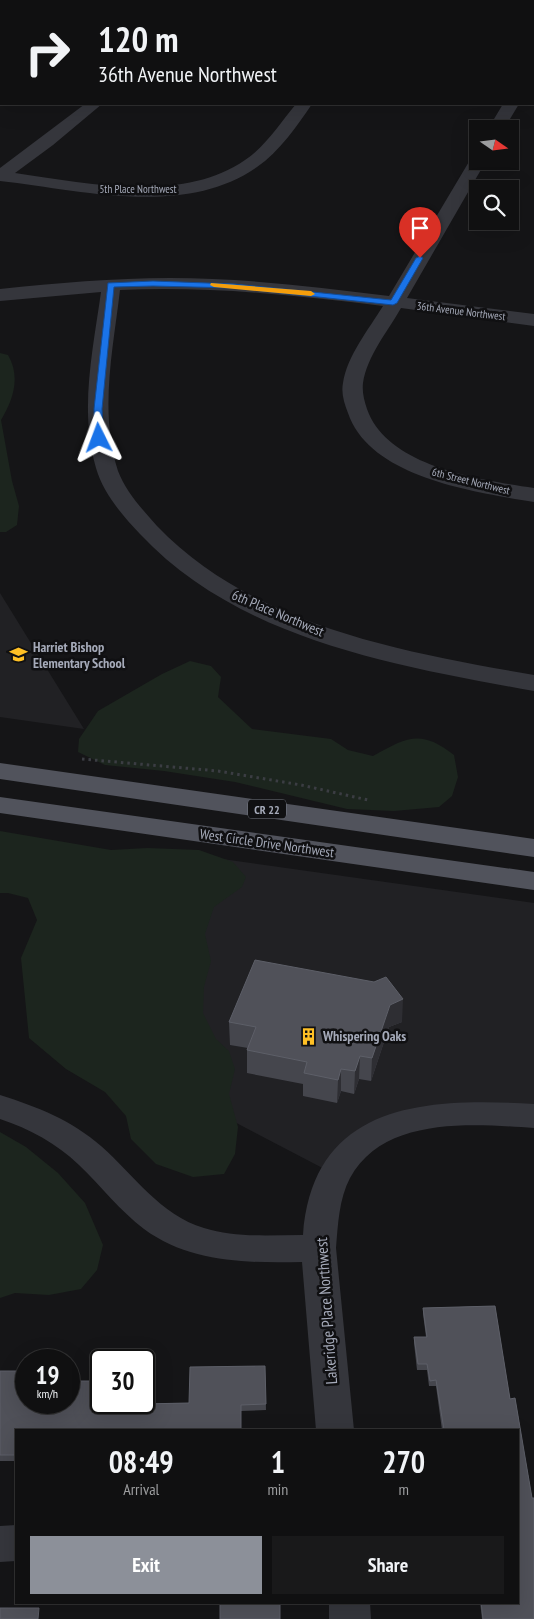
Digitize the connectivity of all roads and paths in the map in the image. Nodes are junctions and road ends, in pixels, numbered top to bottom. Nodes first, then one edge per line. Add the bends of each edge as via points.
1 (93, 105) edge
2 (303, 105) edge
3 (510, 105) edge
4 (501, 120) edge
5 (472, 170) edge
6 (1, 176) edge
7 (111, 285) junction
8 (0, 295) edge
9 (393, 303) junction
10 (534, 320) edge
11 (534, 495) edge
12 (534, 683) edge
13 (81, 759) dead end
14 (0, 771) edge
15 (372, 801) dead end
16 (0, 804) edge
17 (534, 848) edge
18 (534, 881) edge
19 (0, 1107) edge
20 (534, 1116) edge
21 (319, 1248) junction
22 (335, 1429) edge
23 (15, 1543) edge
24 (0, 1544) edge
25 (349, 1604) edge
26 (350, 1619) edge

1 - 6 street
2 - 6 street, 5th Place Northwest via 250,165 210,184 164,191 115,190
3 - 4 street
5 - 9 street, 6th Street Northwest
7 - 8 street, 36th Avenue Northwest
7 - 9 street, 36th Avenue Northwest via 234,286
7 - 12 street, 6th Place Northwest via 98,409 99,438 107,470 120,496 144,528 205,578 245,601 312,629 390,653
9 - 10 street, 36th Avenue Northwest
9 - 11 street, 6th Street Northwest via 360,362 352,384 363,427 379,444 404,460 436,473
13 - 15 path via 218,771
14 - 17 main road, CR 22
16 - 18 main road, West Circle Drive Northwest
19 - 21 street via 49,1126 76,1143 140,1207 162,1224 192,1239 226,1246
20 - 21 street, Lakeridge Place Northwest via 443,1115 411,1120 376,1133 353,1148 334,1174 323,1209
21 - 22 street, Lakeridge Place Northwest
23 - 24 street
25 - 26 street

